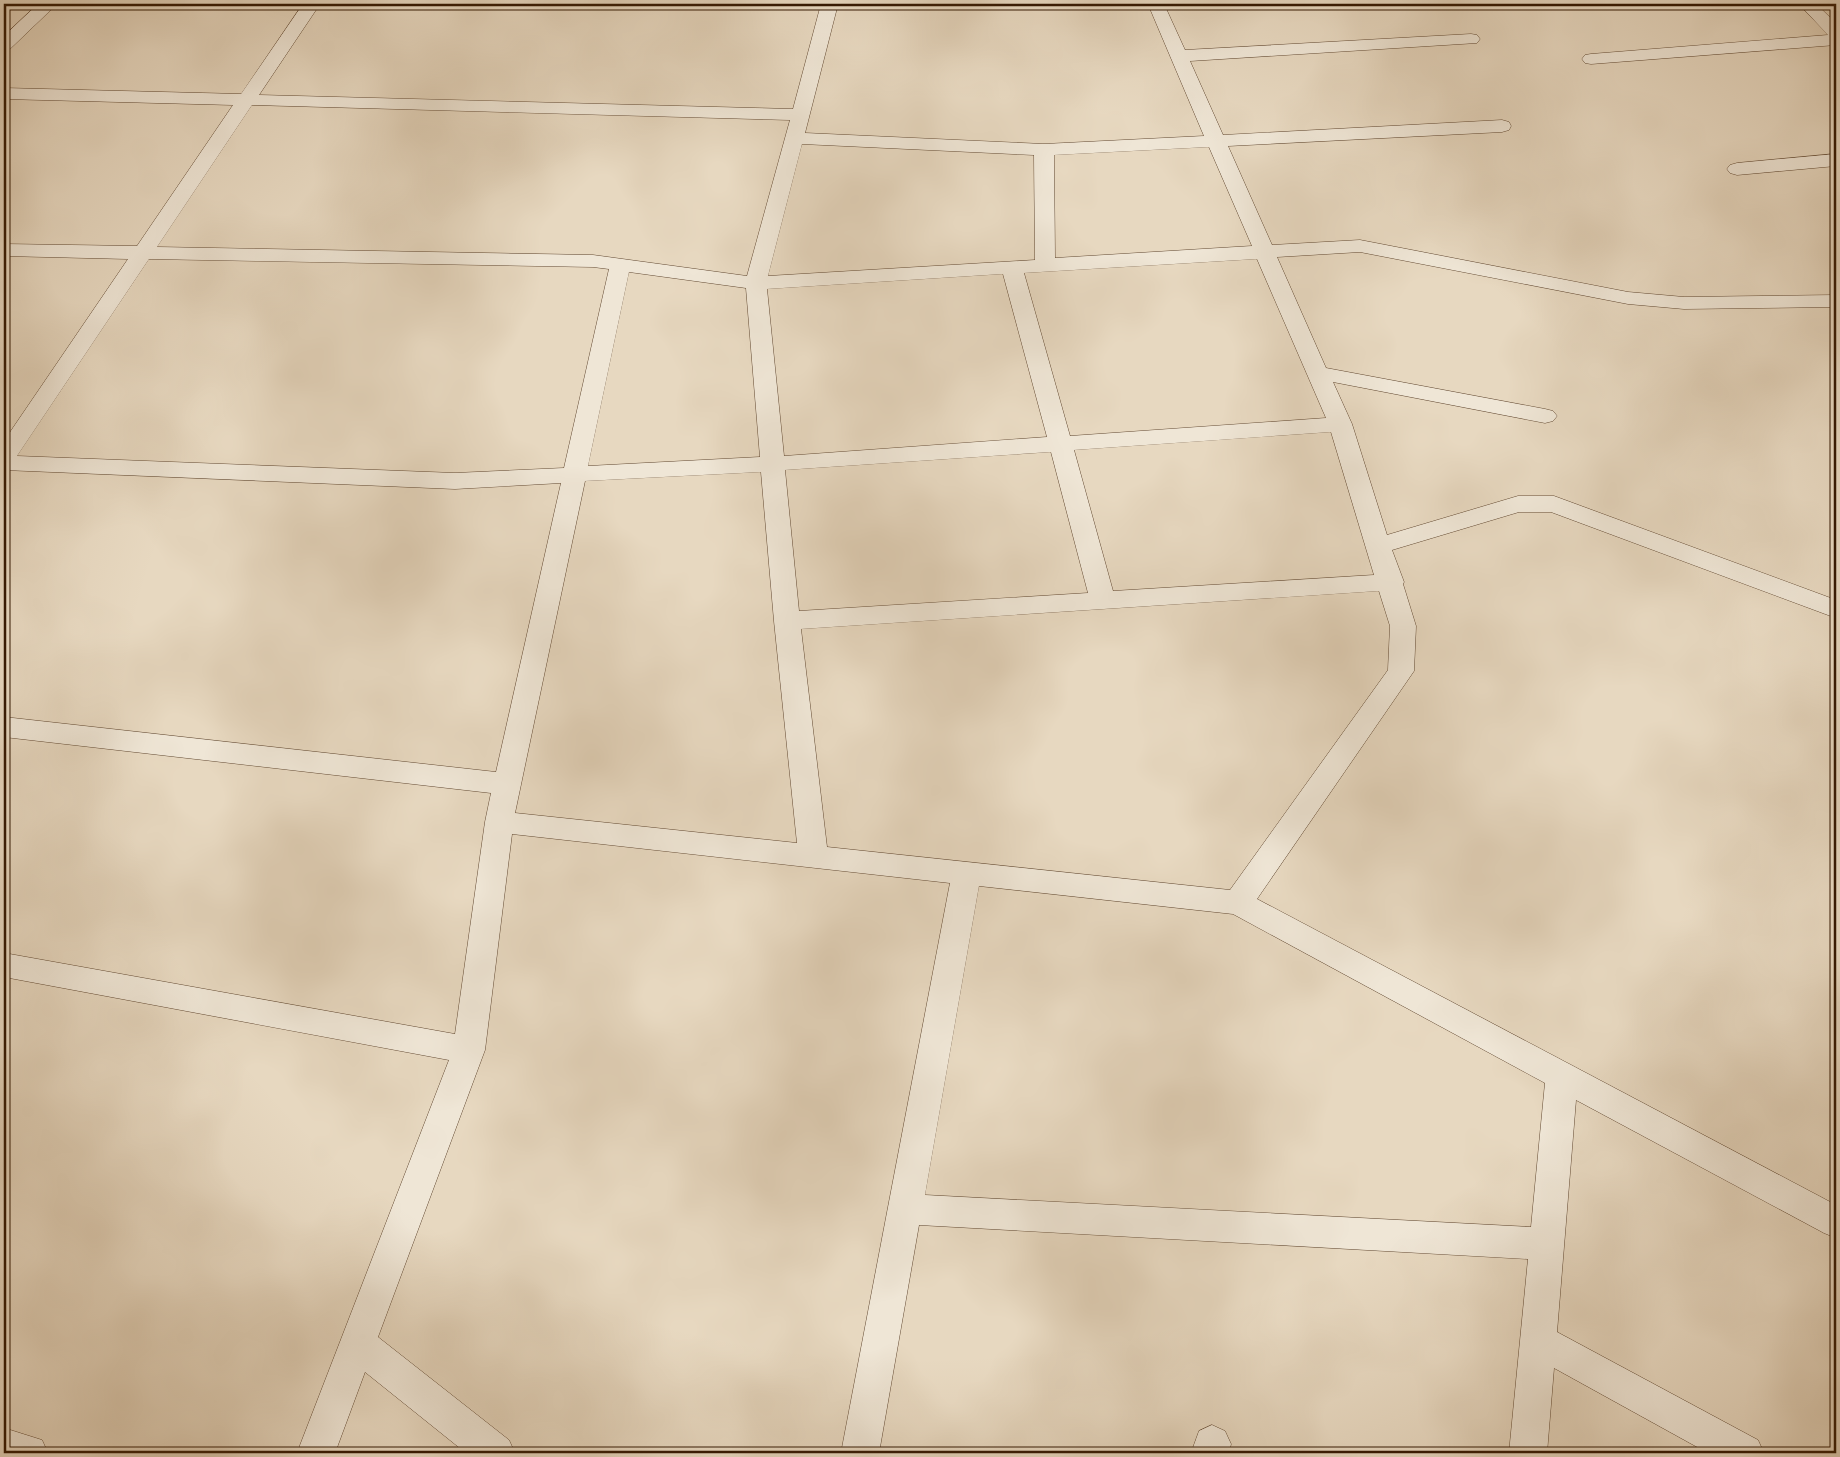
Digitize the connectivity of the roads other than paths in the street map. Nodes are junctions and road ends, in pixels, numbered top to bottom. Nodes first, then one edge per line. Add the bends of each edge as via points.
1 (48, 4) edge
2 (311, 4) edge
3 (830, 4) edge
4 (1156, 4) edge
5 (1807, 4) edge
6 (1836, 34) edge
7 (1471, 39) dead end
8 (1836, 40) edge
9 (4, 45) edge
10 (1178, 56) junction
11 (1591, 59) dead end
12 (4, 94) edge
13 (246, 100) junction
14 (800, 115) junction
15 (1502, 126) dead end
16 (794, 138) junction
17 (1216, 141) junction
18 (1044, 150) junction
19 (1836, 160) edge
20 (1737, 169) dead end
21 (4, 250) edge
22 (1265, 252) junction
23 (142, 253) junction
24 (620, 264) junction
25 (1045, 265) junction
26 (1012, 267) junction
27 (756, 283) junction
28 (1836, 301) edge
29 (1319, 373) junction
30 (1545, 416) dead end
31 (1340, 424) junction
32 (1060, 444) junction
33 (4, 458) edge
34 (4, 463) edge
35 (773, 464) junction
36 (574, 475) junction
37 (1380, 546) junction
38 (1391, 582) junction
39 (1103, 600) junction
40 (1836, 609) edge
41 (787, 621) junction
42 (4, 727) edge
43 (507, 784) junction
44 (499, 822) junction
45 (813, 856) junction
46 (967, 873) junction
47 (1238, 903) junction
48 (4, 965) edge
49 (469, 1050) junction
50 (1562, 1076) junction
51 (905, 1210) junction
52 (1836, 1222) edge
53 (1547, 1244) junction
54 (1539, 1341) junction
55 (358, 1344) junction
56 (4, 1447) edge
57 (29, 1453) edge
58 (316, 1453) edge
59 (496, 1453) edge
60 (860, 1453) edge
61 (1528, 1453) edge
62 (1746, 1453) edge

1 - 9 street
2 - 13 street
3 - 14 street
4 - 10 street
5 - 6 street
7 - 10 street
8 - 11 street
10 - 17 street
12 - 13 street
13 - 14 street
13 - 23 street
14 - 16 street
15 - 17 street
16 - 18 street
16 - 27 street
17 - 18 street
17 - 22 street
18 - 25 street
19 - 20 street
21 - 23 street
22 - 25 street
22 - 28 street via 1360,246 1646,300 1684,303
22 - 29 street
23 - 24 street
23 - 33 street
24 - 27 street
24 - 36 street
25 - 26 street
26 - 27 street
26 - 32 street
27 - 35 street
29 - 30 street
29 - 31 street
31 - 32 street
31 - 37 street
32 - 35 street
32 - 39 street
34 - 36 street via 455,481
35 - 36 street
35 - 41 street
36 - 43 street
37 - 38 street
37 - 40 street via 1518,504 1554,504
38 - 39 street
38 - 47 street via 1403,626 1401,671
39 - 41 street
41 - 45 street
42 - 43 street
43 - 44 street
44 - 45 street
44 - 49 street
45 - 46 street
46 - 47 street
46 - 51 street
47 - 50 street
48 - 49 street
49 - 55 street
50 - 52 street
50 - 53 street
51 - 53 street
51 - 60 street
53 - 54 street
54 - 61 street
54 - 62 street
55 - 58 street
55 - 59 street
56 - 57 street

